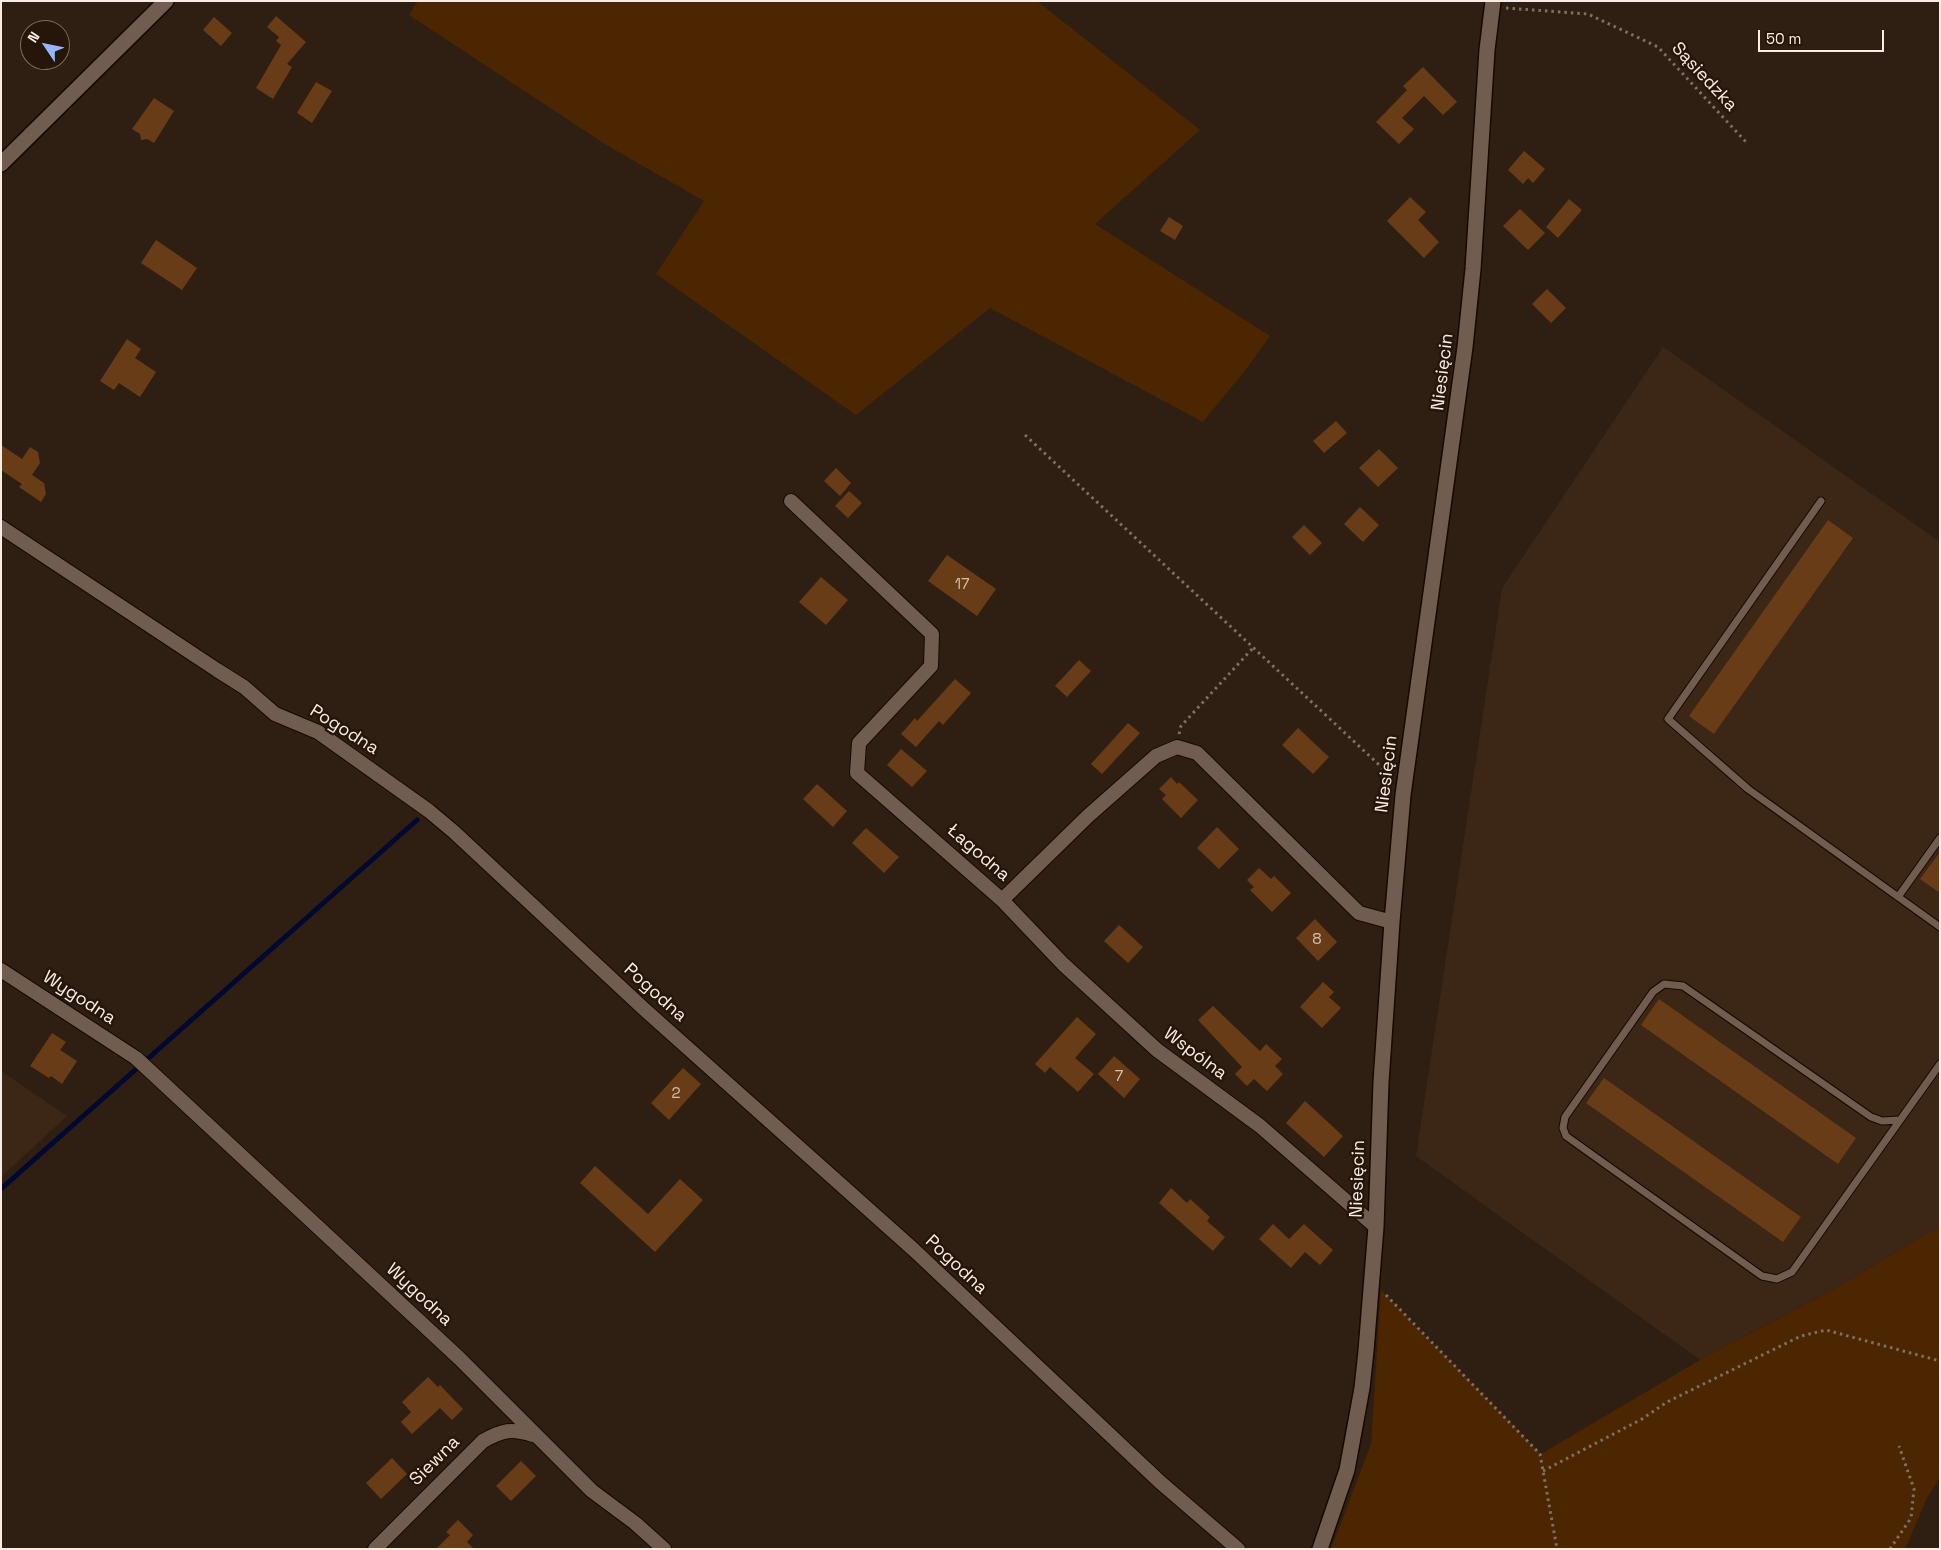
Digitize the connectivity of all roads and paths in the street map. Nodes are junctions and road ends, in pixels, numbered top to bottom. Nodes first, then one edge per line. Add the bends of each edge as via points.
1 (166, 1) edge
2 (1493, 4) edge
3 (1746, 142) dead end
4 (1, 164) edge
5 (1025, 435) dead end
6 (791, 501) dead end
7 (1821, 501) dead end
8 (1, 527) edge
9 (1253, 648) junction
10 (1177, 747) junction
11 (1405, 781) junction
12 (1940, 838) edge
13 (1898, 897) junction
14 (1002, 900) junction
15 (1392, 922) junction
16 (1940, 927) edge
17 (1, 970) edge
18 (1940, 1064) edge
19 (1900, 1120) junction
20 (1376, 1227) junction
21 (1372, 1280) junction
22 (1940, 1361) edge
23 (536, 1436) junction
24 (1899, 1446) dead end
25 (1543, 1471) junction
26 (375, 1549) edge
27 (664, 1549) edge
28 (1238, 1549) edge
29 (1320, 1549) edge
30 (1557, 1549) edge
31 (1890, 1549) edge

1 - 4 street
2 - 3 path, Sąsiedzka via 1588,14 1658,48
2 - 11 street, Niesięcin via 1465,347
5 - 9 path
6 - 14 street, Łagodna via 932,634 931,666 859,743 857,773
7 - 13 lane via 1668,719 1748,789
8 - 28 street, Pogodna via 239,683 275,714 318,732 429,811 644,1009 914,1250 1160,1482
9 - 10 path via 1181,726
9 - 11 path via 1388,774
10 - 14 street, Łagodna via 1156,756 1088,816
10 - 15 street via 1197,753 1359,913
11 - 15 street, Niesięcin
12 - 13 lane
13 - 16 lane
14 - 20 street, Wspólna via 1063,964 1157,1050 1260,1126
15 - 20 street, Niesięcin via 1379,1117
17 - 23 street, Wygodna via 136,1058 459,1358
18 - 19 lane
19 - 19 lane via 1792,1272 1777,1278 1762,1276 1566,1136 1563,1128 1570,1109 1653,992 1664,984 1683,986 1871,1117 1882,1121
20 - 21 street, Niesięcin
21 - 25 path via 1540,1454
21 - 29 street, Niesięcin via 1362,1388 1351,1449 1341,1490
22 - 25 path via 1826,1330 1801,1336 1682,1394
23 - 26 street, Siewna via 515,1430 498,1432 483,1441
23 - 27 street, Wygodna via 592,1491
24 - 31 path via 1914,1489 1911,1518
25 - 30 path

